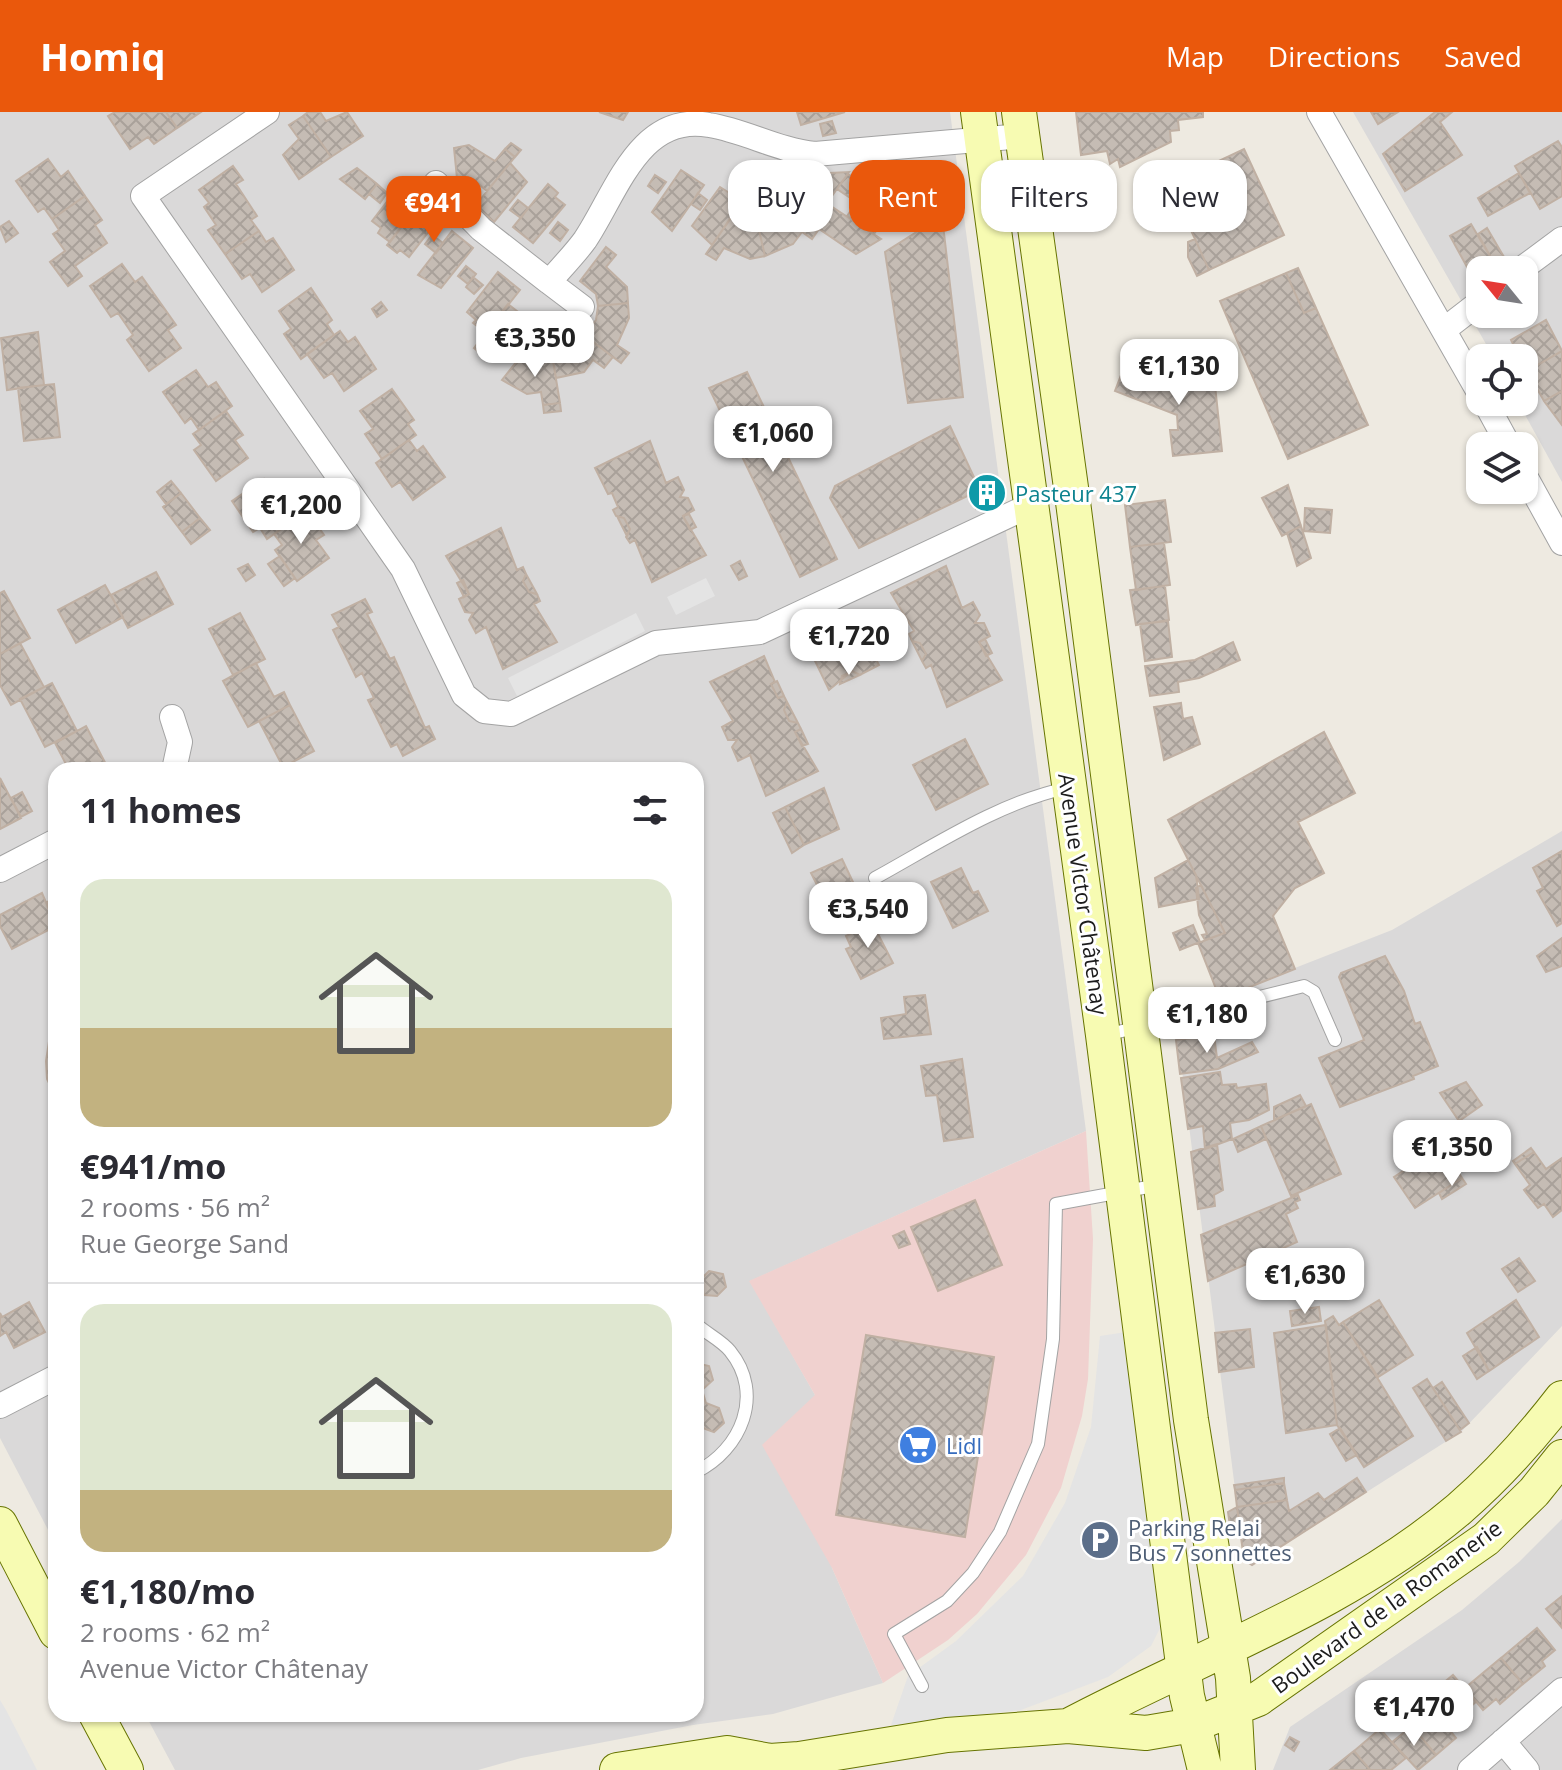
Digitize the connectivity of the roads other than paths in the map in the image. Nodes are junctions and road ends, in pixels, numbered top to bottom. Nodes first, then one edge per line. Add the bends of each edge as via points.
1 (267, 112) edge
2 (1319, 112) edge
3 (694, 117) edge
4 (1020, 124) edge
5 (979, 125) edge
6 (436, 183) dead end
7 (1562, 239) edge
8 (1538, 257) edge
9 (549, 282) junction
10 (582, 307) dead end
11 (1466, 313) edge
12 (1445, 329) junction
13 (1053, 360) junction
14 (1011, 365) junction
15 (1466, 368) edge
16 (1538, 499) edge
17 (1031, 505) junction
18 (1562, 543) edge
19 (172, 717) dead end
20 (176, 762) edge
21 (1069, 788) junction
22 (48, 845) edge
23 (0, 870) edge
24 (875, 878) dead end
25 (1139, 1028) junction
26 (1103, 1035) junction
27 (1335, 1040) dead end
28 (1159, 1185) junction
29 (1123, 1191) junction
30 (704, 1330) edge
31 (48, 1381) edge
32 (1562, 1398) edge
33 (0, 1406) edge
34 (1562, 1457) edge
35 (704, 1467) edge
36 (1459, 1509) junction
37 (0, 1524) edge
38 (1486, 1539) junction
39 (48, 1617) edge
40 (1227, 1646) junction
41 (1183, 1668) junction
42 (922, 1686) dead end
43 (1562, 1690) edge
44 (1235, 1711) junction
45 (100, 1722) edge
46 (1193, 1725) junction
47 (1068, 1726) junction
48 (1503, 1741) junction
49 (763, 1767) edge
50 (126, 1770) edge
51 (617, 1770) edge
52 (1205, 1770) edge
53 (1238, 1770) edge
54 (1470, 1770) edge
55 (1527, 1770) edge

1 - 17 street via 143,196 403,569 464,695 484,711 511,714 656,643 760,632
2 - 12 street
3 - 5 street via 782,149 815,154
3 - 9 street via 640,149 584,241
4 - 5 street
4 - 13 main road, Avenue Victor Châtenay
5 - 14 main road, Avenue Victor Châtenay
6 - 9 street via 481,229
7 - 8 street
9 - 10 street
11 - 12 street
12 - 15 street
13 - 14 main road
13 - 25 main road, Avenue Victor Châtenay
14 - 17 main road, Avenue Victor Châtenay
16 - 18 street
17 - 21 main road, Avenue Victor Châtenay
19 - 20 street via 180,742
21 - 24 lane via 1039,795
21 - 26 main road, Avenue Victor Châtenay
22 - 23 street
25 - 26 lane
25 - 27 lane via 1304,986 1314,992
25 - 28 main road, Avenue Victor Châtenay
26 - 29 main road, Avenue Victor Châtenay
28 - 29 lane
28 - 40 main road, Avenue Victor Châtenay
29 - 41 main road, Avenue Victor Châtenay
29 - 42 lane via 1056,1204 1053,1339 1038,1444 1000,1532 973,1573 947,1601 894,1634
30 - 35 lane via 732,1353 746,1399 732,1444
31 - 33 street
32 - 36 main road, Boulevard de la Romanerie
34 - 38 main road, Boulevard de la Romanerie
36 - 38 main road
36 - 40 main road, Boulevard de la Romanerie via 1361,1576
37 - 39 main road
38 - 44 main road, Boulevard de la Romanerie
40 - 41 main road, Boulevard de la Romanerie
40 - 44 main road, Avenue Victor Châtenay
41 - 46 main road, Avenue Victor Châtenay
41 - 47 main road, Boulevard de la Romanerie
43 - 48 street
44 - 46 main road, Boulevard de la Romanerie
44 - 53 main road, Avenue Victor Châtenay
45 - 50 main road
46 - 47 main road, Boulevard de la Romanerie via 1146,1733
46 - 52 main road, Avenue Victor Châtenay
47 - 49 main road via 947,1735
48 - 54 street
48 - 55 street
49 - 51 main road via 727,1753

